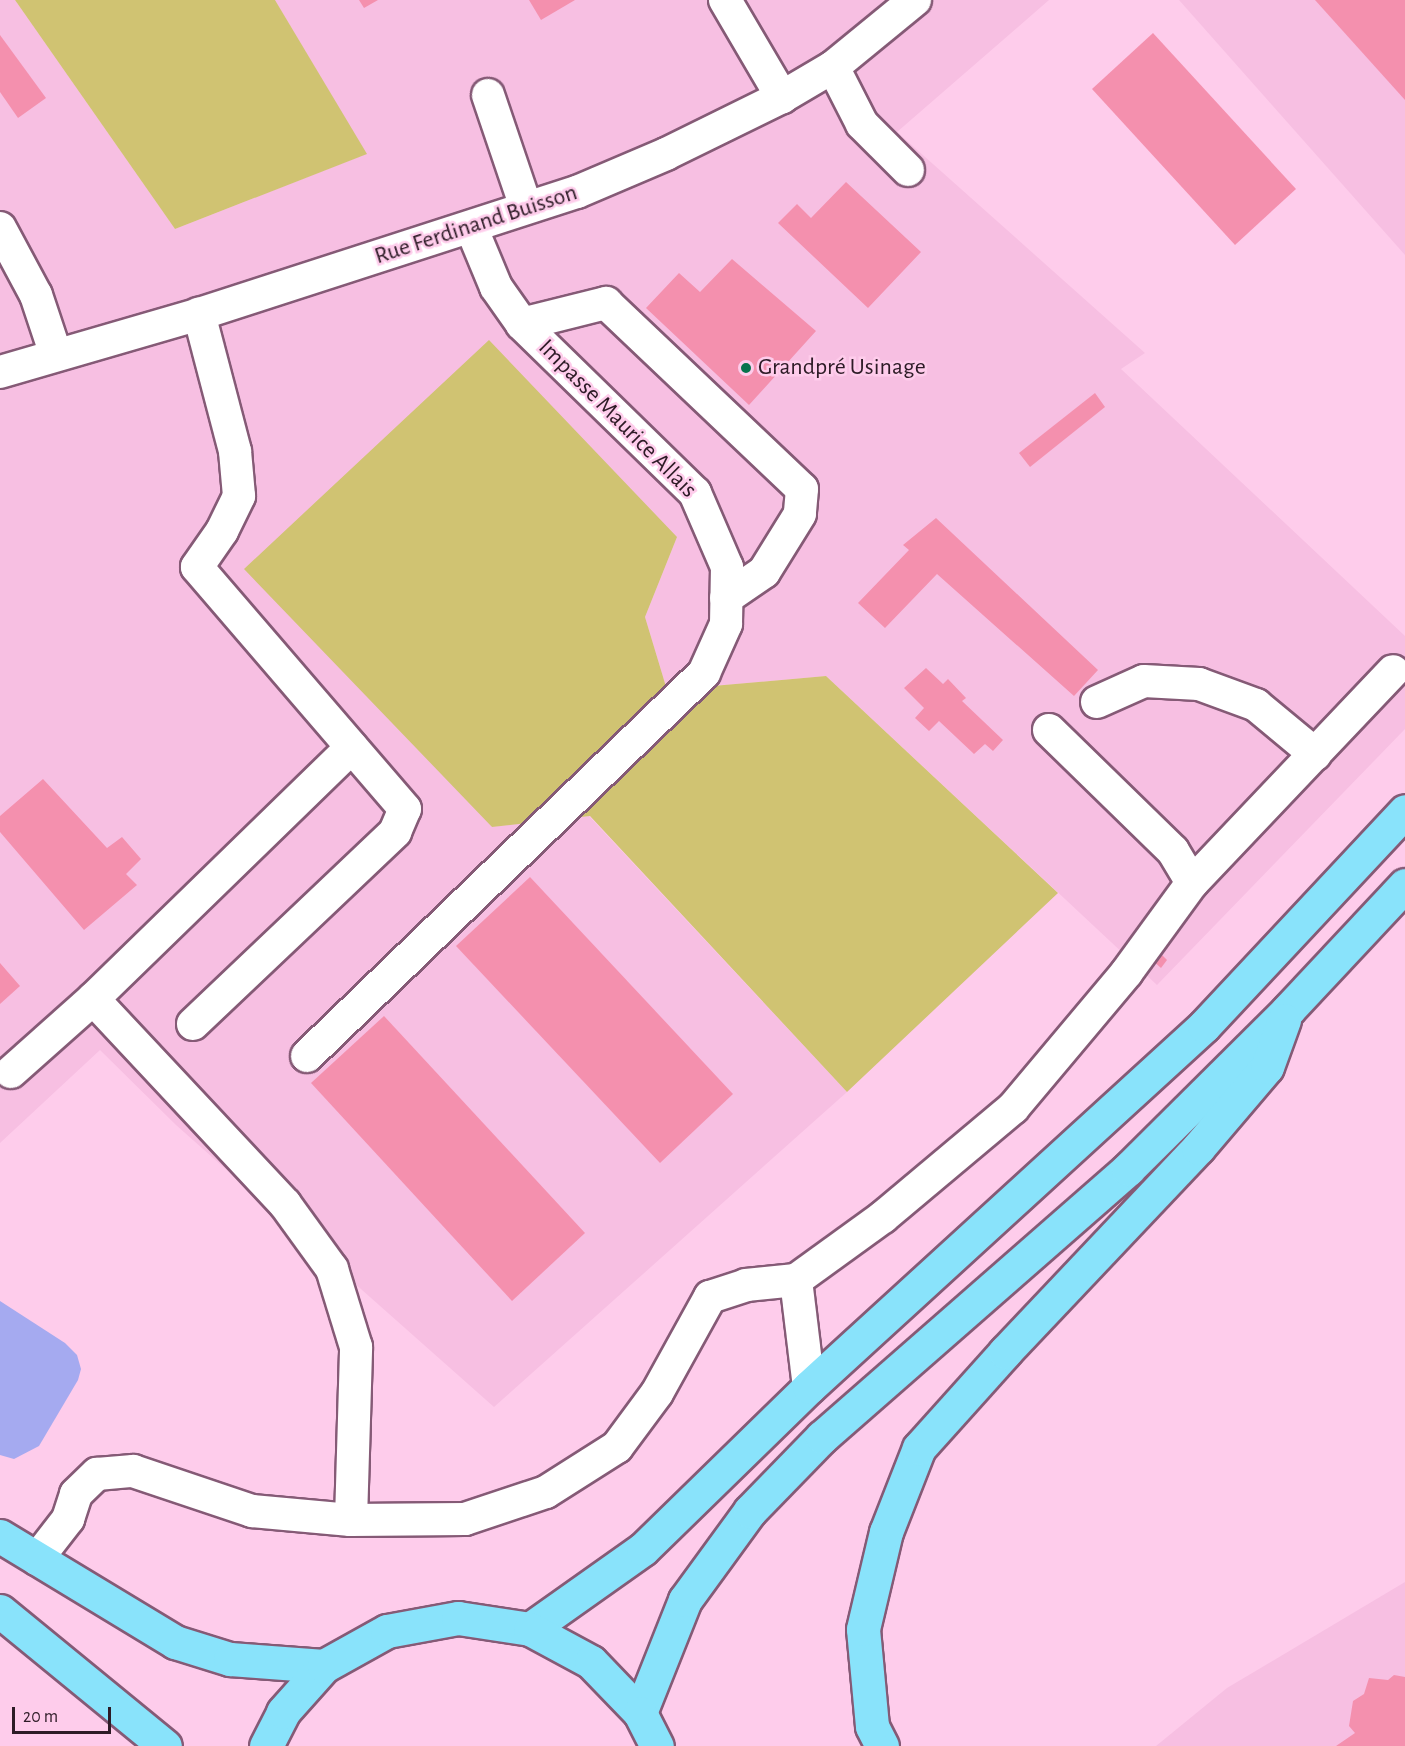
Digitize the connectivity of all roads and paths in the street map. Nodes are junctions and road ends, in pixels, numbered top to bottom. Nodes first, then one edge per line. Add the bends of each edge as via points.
1 (725, 0) edge
2 (915, 0) edge
3 (833, 67) junction
4 (488, 95) dead end
5 (782, 97) junction
6 (908, 170) dead end
7 (526, 207) junction
8 (471, 227) junction
9 (0, 228) edge
10 (199, 314) junction
11 (522, 324) junction
12 (57, 355) junction
13 (0, 372) edge
14 (726, 611) junction
15 (1393, 671) dead end
16 (1097, 702) dead end
17 (1049, 730) dead end
18 (352, 747) junction
19 (1315, 753) junction
20 (1405, 811) edge
21 (1192, 883) junction
22 (1405, 885) edge
23 (93, 999) junction
24 (1288, 1010) junction
25 (193, 1024) dead end
26 (307, 1056) dead end
27 (11, 1072) dead end
28 (796, 1280) junction
29 (809, 1387) junction
30 (351, 1520) junction
31 (0, 1536) edge
32 (37, 1559) junction
33 (0, 1611) edge
34 (530, 1629) junction
35 (324, 1666) junction
36 (640, 1713) junction
37 (165, 1746) edge
38 (266, 1746) edge
39 (657, 1746) edge
40 (882, 1746) edge

1 - 5 street
2 - 3 street, Rue Ferdinand Buisson
3 - 5 street, Rue Ferdinand Buisson
3 - 6 street via 862,124
4 - 7 street
5 - 7 street, Rue Ferdinand Buisson via 666,154 577,192
7 - 8 street, Rue Ferdinand Buisson
8 - 10 street, Rue Ferdinand Buisson
8 - 11 street, Impasse Maurice Allais via 496,287
9 - 12 street via 36,295
10 - 12 street, Rue Ferdinand Buisson
10 - 18 street via 235,451 239,496 222,531 197,567
11 - 14 street, Impasse Maurice Allais via 695,493 727,567
11 - 14 street via 606,303 802,489 800,514 764,573
12 - 13 street, Rue Ferdinand Buisson
14 - 26 street via 704,673
15 - 19 street
16 - 19 street via 1144,681 1199,684 1256,705
17 - 21 street via 1173,851
18 - 23 street
18 - 25 street via 405,809 395,832
19 - 21 street
20 - 29 main road via 1204,1026
21 - 28 street via 1127,972 1013,1108 883,1217
22 - 24 main road
23 - 27 street
23 - 30 street via 285,1203 332,1269 356,1347
24 - 36 main road via 1128,1169 822,1437 750,1511 685,1599
24 - 40 main road via 1267,1067 1198,1148 919,1448 886,1532 863,1629 872,1726
28 - 29 street
28 - 30 street via 746,1285 710,1297 657,1393 617,1447 546,1492 465,1519
29 - 34 main road via 643,1549
30 - 32 street via 252,1511 133,1471 97,1474 76,1494 68,1519
31 - 32 main road
32 - 35 main road via 175,1642 230,1659
33 - 37 main road
34 - 35 main road via 458,1618 428,1623 387,1631
34 - 36 main road via 591,1662
35 - 38 main road via 283,1712
36 - 39 main road

